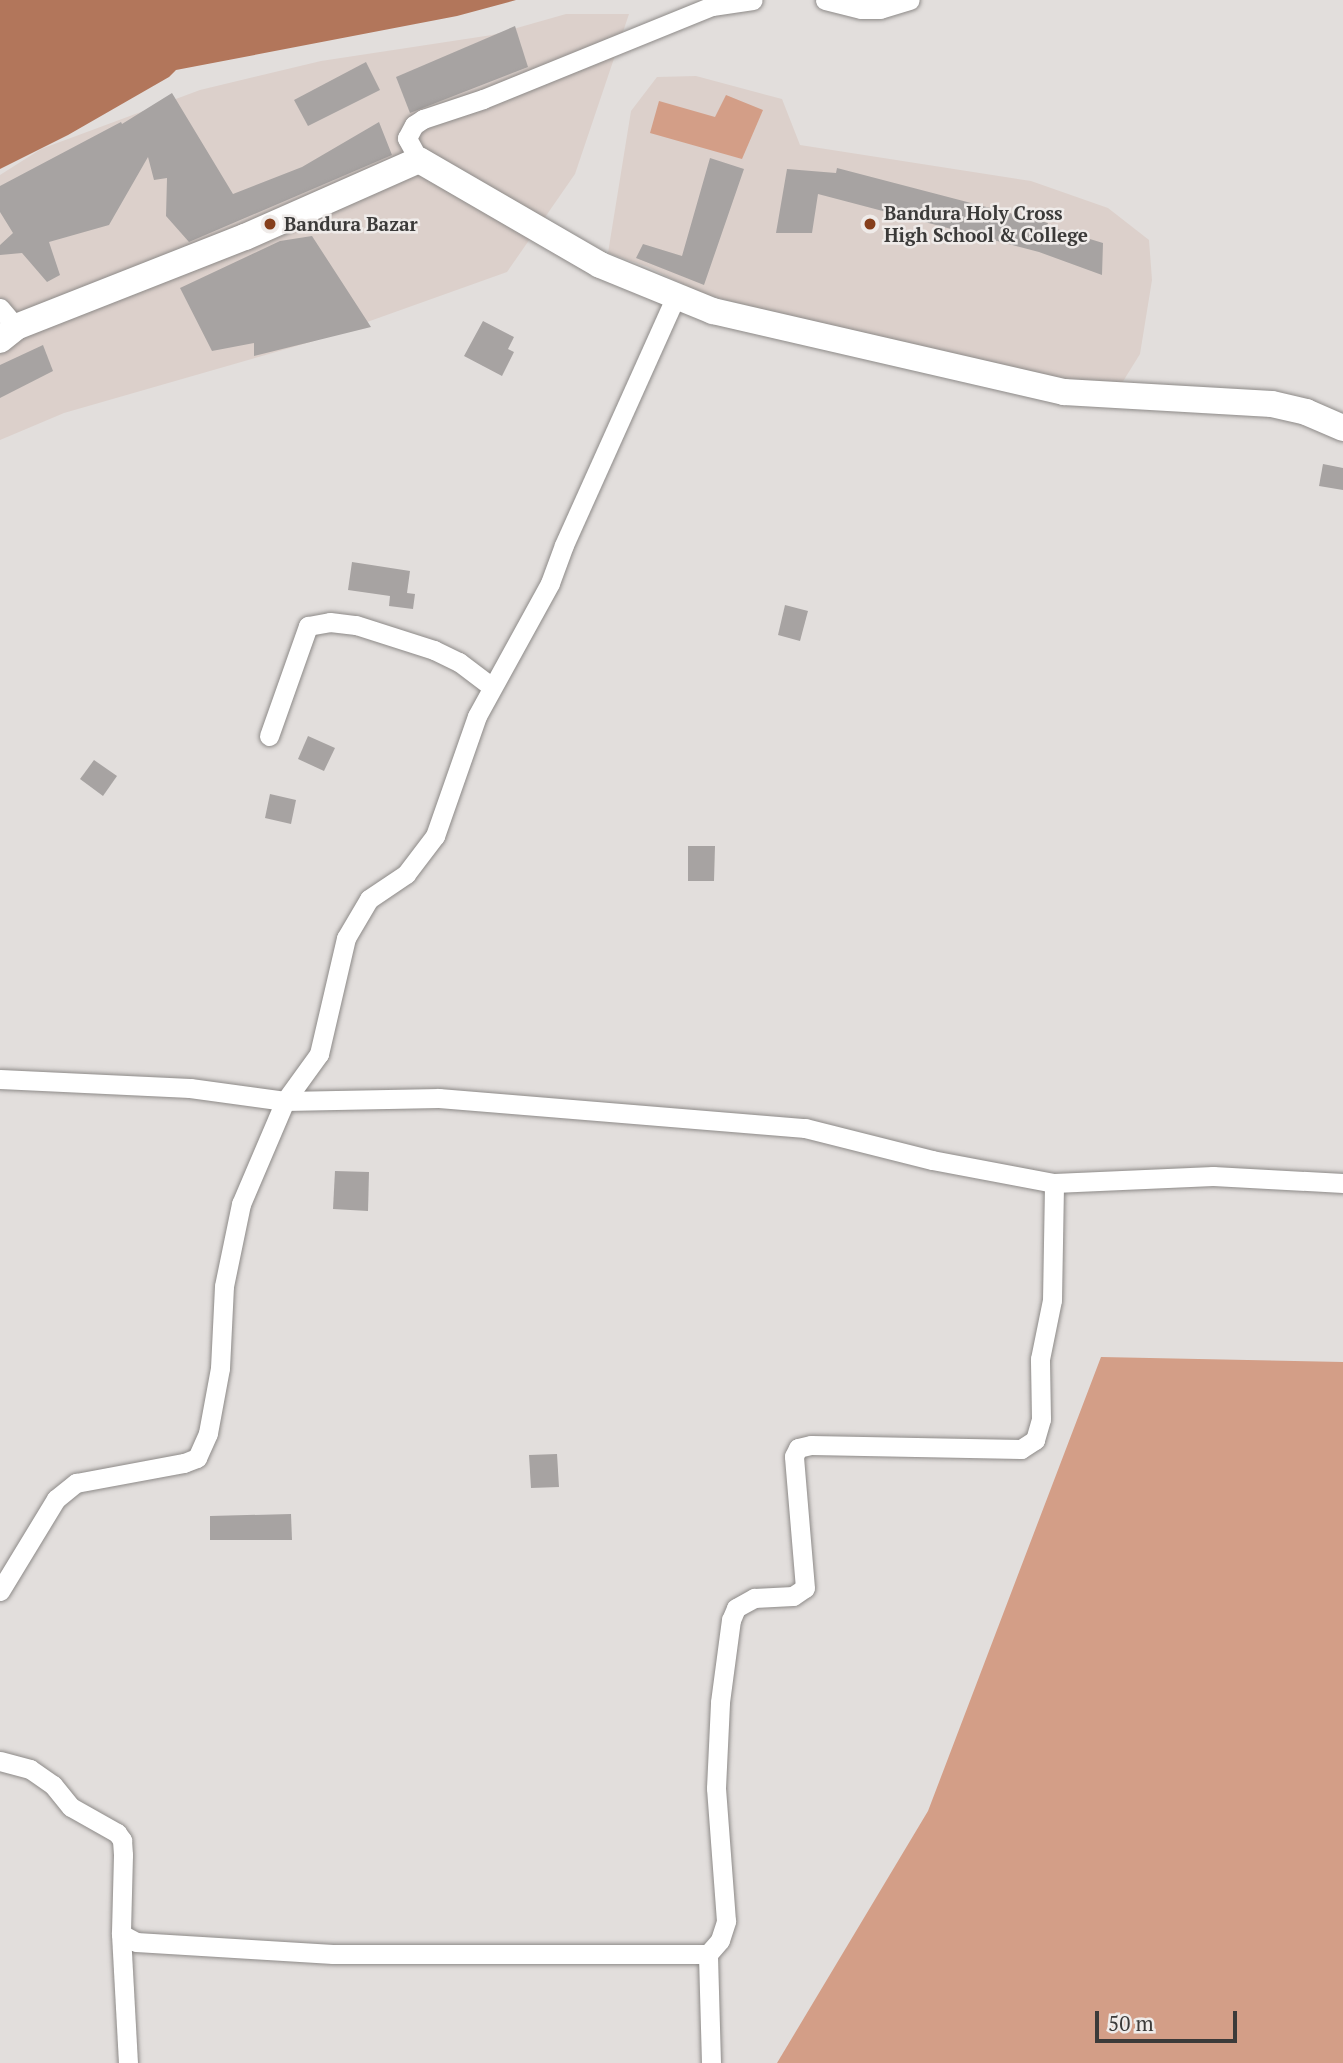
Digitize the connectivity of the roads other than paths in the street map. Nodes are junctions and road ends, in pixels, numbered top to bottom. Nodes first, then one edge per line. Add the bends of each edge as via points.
1 (753, 0) edge
2 (825, 0) edge
3 (910, 0) edge
4 (419, 160) junction
5 (676, 296) junction
6 (5, 325) edge
7 (1343, 428) edge
8 (492, 687) junction
9 (269, 736) dead end
10 (0, 1079) edge
11 (285, 1101) junction
12 (1054, 1183) junction
13 (1343, 1184) edge
14 (0, 1591) edge
15 (0, 1761) edge
16 (121, 1934) junction
17 (708, 1954) junction
18 (128, 2063) edge
19 (710, 2063) edge

1 - 4 street via 712,6 423,119 407,138
2 - 3 street via 861,9
4 - 5 street via 600,265
4 - 6 street via 245,237
5 - 7 street via 713,311 1064,392 1272,404
5 - 8 street via 550,583
8 - 9 street via 434,650 356,625 330,622 308,626
8 - 11 street via 477,716 435,836 406,874 369,899 346,938 319,1054
10 - 11 street via 190,1088
11 - 12 street via 439,1098 805,1128 932,1160
11 - 14 street via 241,1204 225,1286 220,1368 208,1433 197,1458 76,1483 56,1499
12 - 13 street via 1213,1176
12 - 17 street via 1052,1300 1040,1359 1041,1419 1035,1440 1021,1449 811,1445 798,1448 794,1456 805,1588 793,1596 754,1598 736,1608 731,1619 720,1702 716,1788 726,1921 720,1940
15 - 16 street via 30,1769 53,1785 71,1807 122,1840
16 - 17 street via 136,1942 333,1954
16 - 18 street
17 - 19 street

